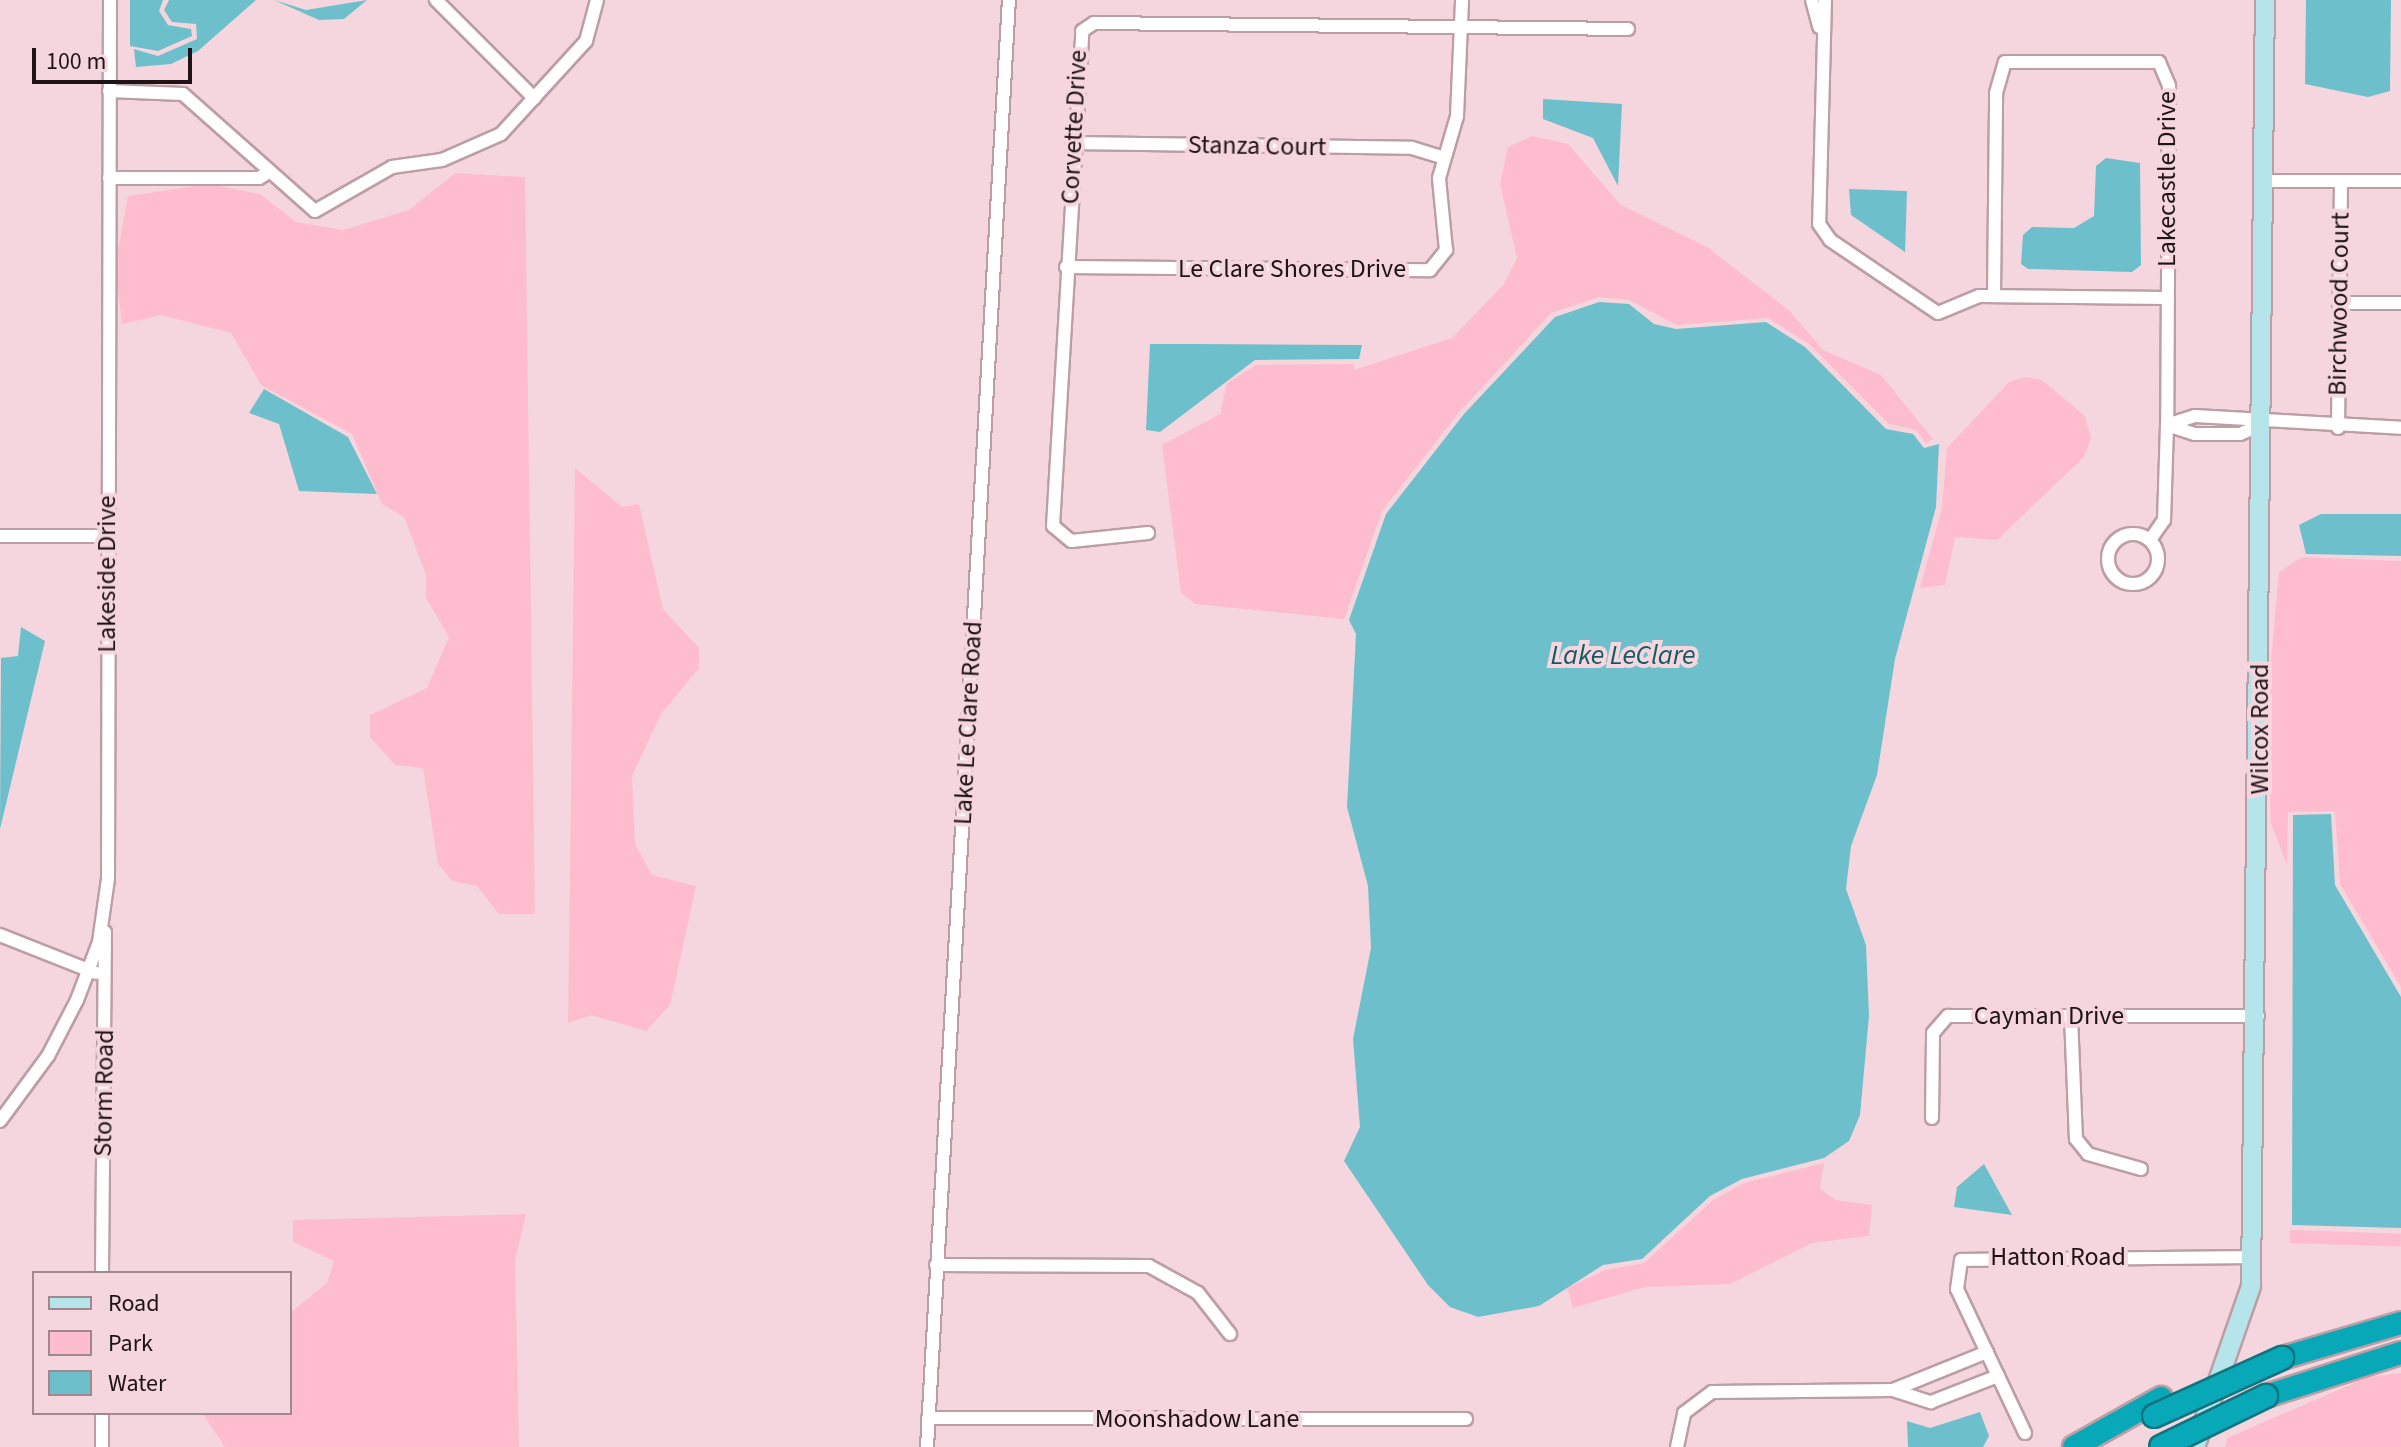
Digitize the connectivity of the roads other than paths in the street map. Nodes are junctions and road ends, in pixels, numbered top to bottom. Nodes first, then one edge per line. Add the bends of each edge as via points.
1 (110, 0) edge
2 (436, 0) edge
3 (597, 0) edge
4 (1009, 0) edge
5 (1462, 0) edge
6 (1812, 0) edge
7 (1825, 0) edge
8 (2265, 0) edge
9 (1461, 26) junction
10 (1628, 29) dead end
11 (1820, 30) junction
12 (109, 91) junction
13 (534, 98) junction
14 (1072, 143) junction
15 (1441, 157) junction
16 (269, 172) junction
17 (109, 178) junction
18 (2264, 181) junction
19 (2341, 181) junction
20 (2401, 181) edge
21 (1066, 267) junction
22 (1994, 296) junction
23 (2166, 298) junction
24 (2339, 303) junction
25 (2401, 303) edge
26 (2262, 424) junction
27 (2167, 425) junction
28 (2338, 428) junction
29 (2401, 428) edge
30 (1148, 533) dead end
31 (0, 536) edge
32 (106, 536) junction
33 (2150, 540) junction
34 (104, 914) junction
35 (0, 935) edge
36 (90, 969) junction
37 (106, 979) junction
38 (2071, 1016) junction
39 (2258, 1016) junction
40 (1932, 1118) dead end
41 (0, 1121) edge
42 (2141, 1169) dead end
43 (2251, 1257) junction
44 (936, 1265) junction
45 (102, 1271) edge
46 (2401, 1311) edge
47 (2401, 1323) edge
48 (1230, 1334) dead end
49 (2285, 1350) junction
50 (1987, 1352) junction
51 (2401, 1353) edge
52 (1943, 1372) junction
53 (1998, 1376) junction
54 (1893, 1390) junction
55 (1950, 1395) junction
56 (2158, 1407) junction
57 (102, 1415) edge
58 (928, 1418) junction
59 (1466, 1419) dead end
60 (2025, 1433) dead end
61 (102, 1447) edge
62 (927, 1447) edge
63 (1677, 1447) edge
64 (2074, 1447) edge
65 (2099, 1447) edge
66 (2161, 1447) edge
67 (2195, 1447) edge

1 - 12 street, Lakeside Drive
2 - 13 street
3 - 13 street via 587,39
4 - 44 street, Lake Le Clare Road
5 - 9 street, Le Clare Shores Drive
6 - 11 street
7 - 11 street
8 - 18 street, Wilcox Road
9 - 10 street, Corvette Drive
9 - 14 street, Corvette Drive via 1094,23 1076,43
9 - 15 street, Le Clare Shores Drive via 1457,116
11 - 22 street via 1823,233 1929,311
12 - 16 street via 183,94
12 - 17 street, Lakeside Drive
13 - 16 street via 490,142 392,167 323,209 305,207
14 - 15 street, Stanza Court via 1412,148
14 - 21 street, Corvette Drive
15 - 21 street, Le Clare Shores Drive via 1446,250 1430,270
16 - 17 street via 259,178
17 - 32 street, Lakeside Drive
18 - 19 street
18 - 26 street, Wilcox Road
19 - 20 street
19 - 24 street, Birchwood Court
21 - 30 street, Corvette Drive via 1053,526 1071,541
22 - 23 street
22 - 23 street, Lakecastle Drive via 1996,93 2005,62 2147,58 2159,62 2169,86
23 - 27 street, Lakecastle Drive
24 - 25 street
24 - 28 street, Birchwood Court
26 - 27 street via 2240,434 2195,434
26 - 28 street
26 - 39 street, Wilcox Road
27 - 33 street, Lakecastle Drive via 2164,520
28 - 29 street
31 - 32 street
32 - 34 street, Lakeside Drive
33 - 33 street, Lakecastle Drive via 2126,535 2113,544 2114,575 2136,584 2150,577 2157,562
34 - 36 street, Lakeside Drive
34 - 37 street, Storm Road
35 - 36 street
36 - 37 street
36 - 41 street, Lakeside Drive via 48,1056
37 - 45 street, Storm Road
38 - 39 street, Cayman Drive
38 - 40 street, Cayman Drive via 1948,1016 1938,1022
38 - 42 street via 2076,1139 2088,1154
39 - 43 street, Wilcox Road
43 - 50 street, Hatton Road via 1969,1256 1956,1266 1955,1280
43 - 67 street, Wilcox Road via 2247,1314
44 - 48 street via 1149,1266 1198,1293
44 - 58 street, Lake Le Clare Road
46 - 49 highway
47 - 49 highway
49 - 56 highway
50 - 52 street
50 - 53 street, Hatton Road
51 - 66 highway, bridge via 2266,1396
52 - 54 street
52 - 55 street
53 - 55 street
53 - 60 street, Hatton Road
54 - 55 street via 1925,1403
54 - 63 street via 1712,1392 1684,1413
56 - 64 highway
56 - 65 highway
57 - 61 street
58 - 59 street, Moonshadow Lane
58 - 62 street, Lake Le Clare Road

